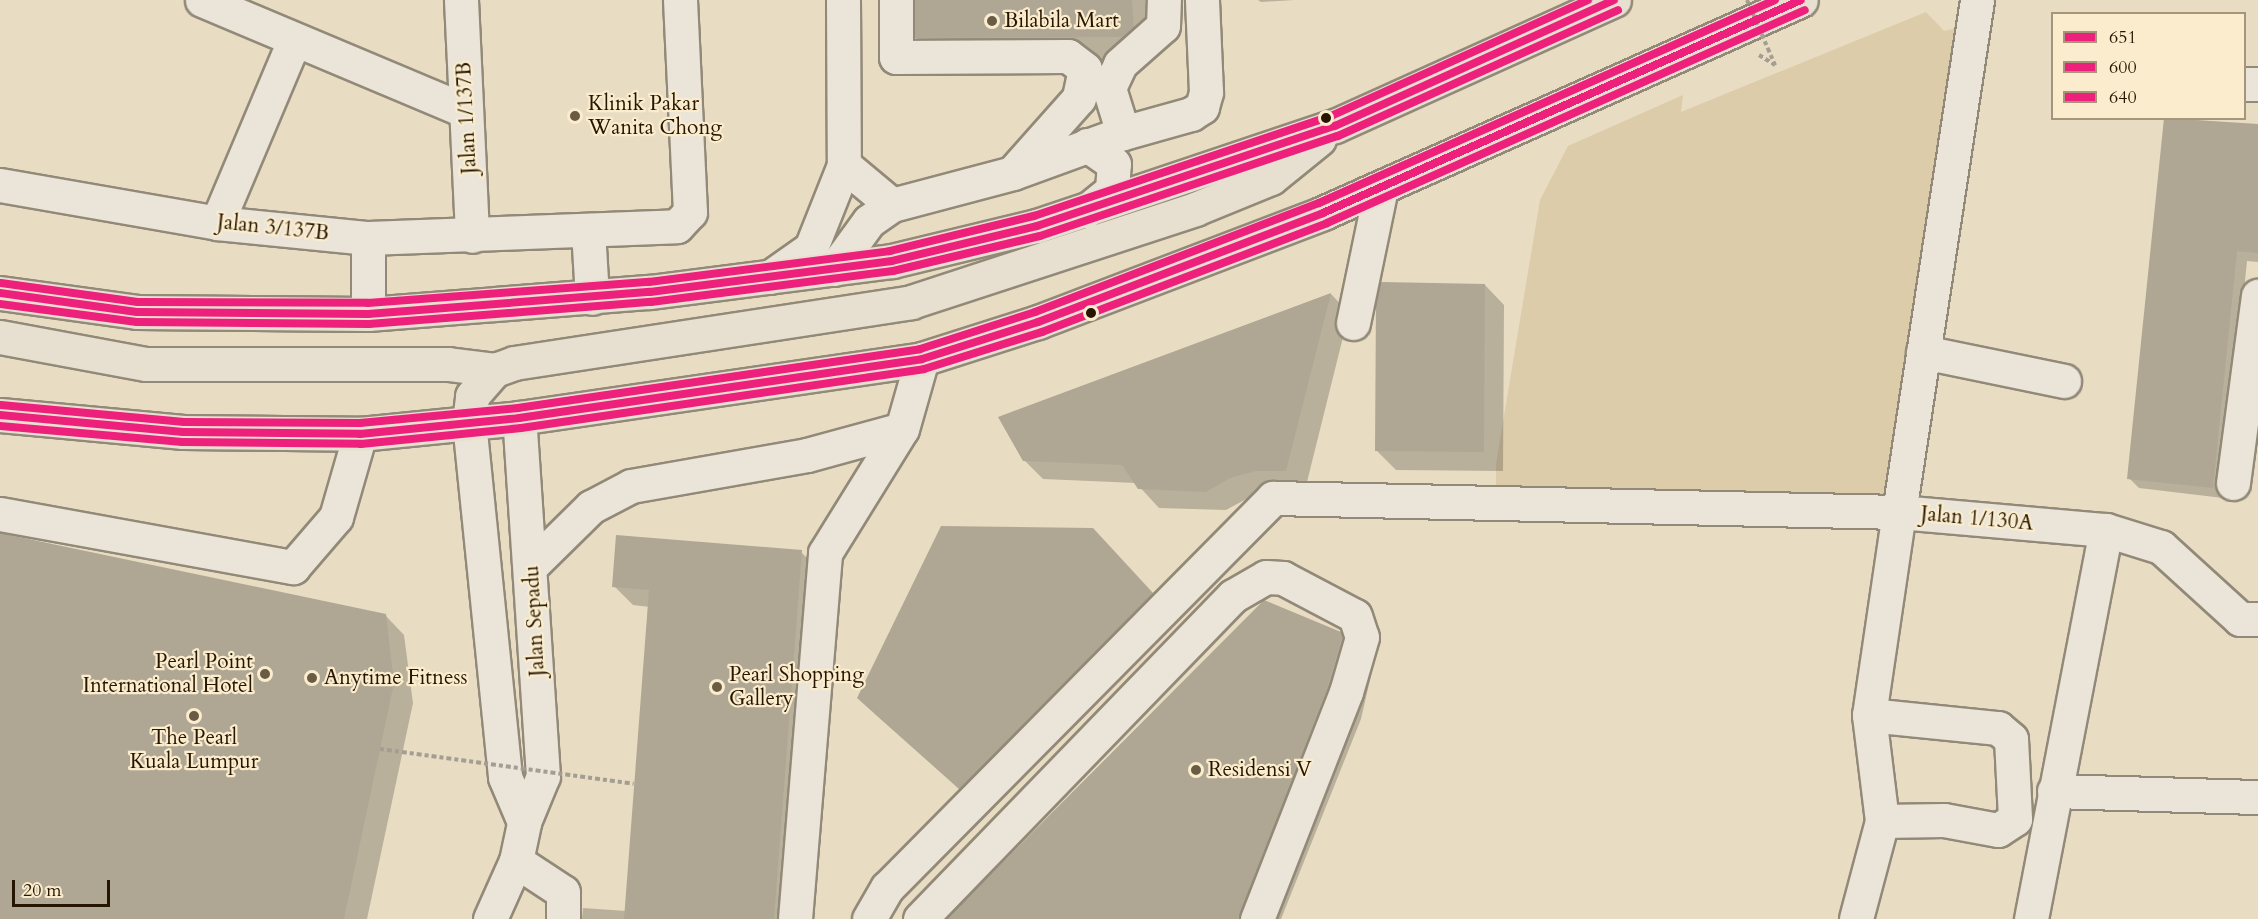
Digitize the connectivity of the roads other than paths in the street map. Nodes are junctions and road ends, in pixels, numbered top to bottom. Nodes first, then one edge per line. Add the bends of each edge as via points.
1 (202, 0) edge
2 (461, 0) edge
3 (680, 0) edge
4 (843, 0) edge
5 (896, 0) edge
6 (1164, 0) edge
7 (1202, 0) edge
8 (1614, 0) edge
9 (1801, 0) edge
10 (1977, 0) edge
11 (1578, 10) edge
12 (294, 41) junction
13 (843, 55) junction
14 (896, 57) junction
15 (1120, 63) junction
16 (1084, 69) junction
17 (466, 111) junction
18 (1335, 126) junction
19 (1123, 133) junction
20 (1087, 145) junction
21 (844, 165) junction
22 (1013, 173) junction
23 (0, 185) edge
24 (1381, 188) junction
25 (892, 205) junction
26 (1086, 211) junction
27 (217, 223) junction
28 (588, 230) junction
29 (472, 236) junction
30 (368, 238) junction
31 (834, 269) junction
32 (770, 277) junction
33 (0, 293) edge
34 (2258, 296) edge
35 (592, 298) junction
36 (368, 314) junction
37 (1353, 323) dead end
38 (0, 338) edge
39 (1923, 351) junction
40 (922, 359) junction
41 (495, 370) junction
42 (2064, 381) dead end
43 (0, 415) edge
44 (519, 418) junction
45 (469, 422) junction
46 (902, 429) junction
47 (360, 434) junction
48 (2233, 483) dead end
49 (1899, 512) junction
50 (0, 514) edge
51 (2106, 530) junction
52 (532, 566) junction
53 (2258, 619) edge
54 (1869, 715) junction
55 (2054, 791) junction
56 (2258, 796) edge
57 (1882, 821) junction
58 (524, 822) junction
59 (516, 861) junction
60 (490, 919) edge
61 (563, 919) edge
62 (795, 919) edge
63 (869, 919) edge
64 (920, 919) edge
65 (1257, 919) edge
66 (1856, 919) edge
67 (2031, 919) edge

1 - 12 street
2 - 17 street, Jalan 1/137B
3 - 28 street, Jalan 3/137B via 690,212 677,226
4 - 13 street
5 - 14 street
6 - 15 street via 1163,26
7 - 19 street via 1206,92 1202,107 1191,114
8 - 11 main road
9 - 24 main road
10 - 39 street, Jalan 1/130A
11 - 18 main road
12 - 17 street
12 - 27 street
13 - 14 street
13 - 21 street
14 - 16 street via 1068,56
15 - 16 street
15 - 19 street via 1109,88
16 - 22 street via 1079,98
17 - 29 street, Jalan 1/137B
18 - 26 main road
18 - 41 main road via 1272,178 1195,209 911,302 514,363
19 - 20 street
20 - 22 street
20 - 26 street via 1113,164 1112,190
21 - 25 street
21 - 32 street via 811,248
22 - 25 street
23 - 27 street, Jalan 3/137B
24 - 37 street
24 - 40 main road via 1163,277
25 - 31 street via 869,221
26 - 31 main road via 892,261
27 - 30 street, Jalan 3/137B
28 - 29 street, Jalan 3/137B
28 - 35 street
29 - 30 street, Jalan 3/137B
30 - 36 street
31 - 32 main road
32 - 35 main road
33 - 36 main road via 137,312
34 - 48 street
35 - 36 main road
38 - 41 main road via 146,364 448,364
39 - 42 street
39 - 49 street, Jalan 1/130A
40 - 44 main road
40 - 46 street
41 - 44 main road via 514,393
41 - 45 main road via 472,396
43 - 47 main road via 183,432
44 - 45 main road
44 - 52 street, Jalan Sepadu
45 - 47 main road
45 - 58 street, Jalan Sepadu via 505,777
46 - 52 street via 807,455 631,486 591,507
46 - 62 street via 825,552
47 - 50 street via 336,517 293,567
49 - 51 street, Jalan 1/130A
49 - 54 street
49 - 63 street via 1273,498 887,888
51 - 53 street, Jalan 1/130A via 2161,547 2240,619
51 - 55 street
52 - 58 street, Jalan Sepadu via 543,776
54 - 57 street
54 - 57 street via 1998,728 2011,739 2015,819 1998,830 1944,820
55 - 56 street
55 - 67 street
57 - 66 street
58 - 59 street, Jalan Sepadu
59 - 60 street, Jalan Sepadu
59 - 61 street via 563,892
64 - 65 street via 1233,596 1266,577 1283,578 1354,616 1362,637 1346,692

